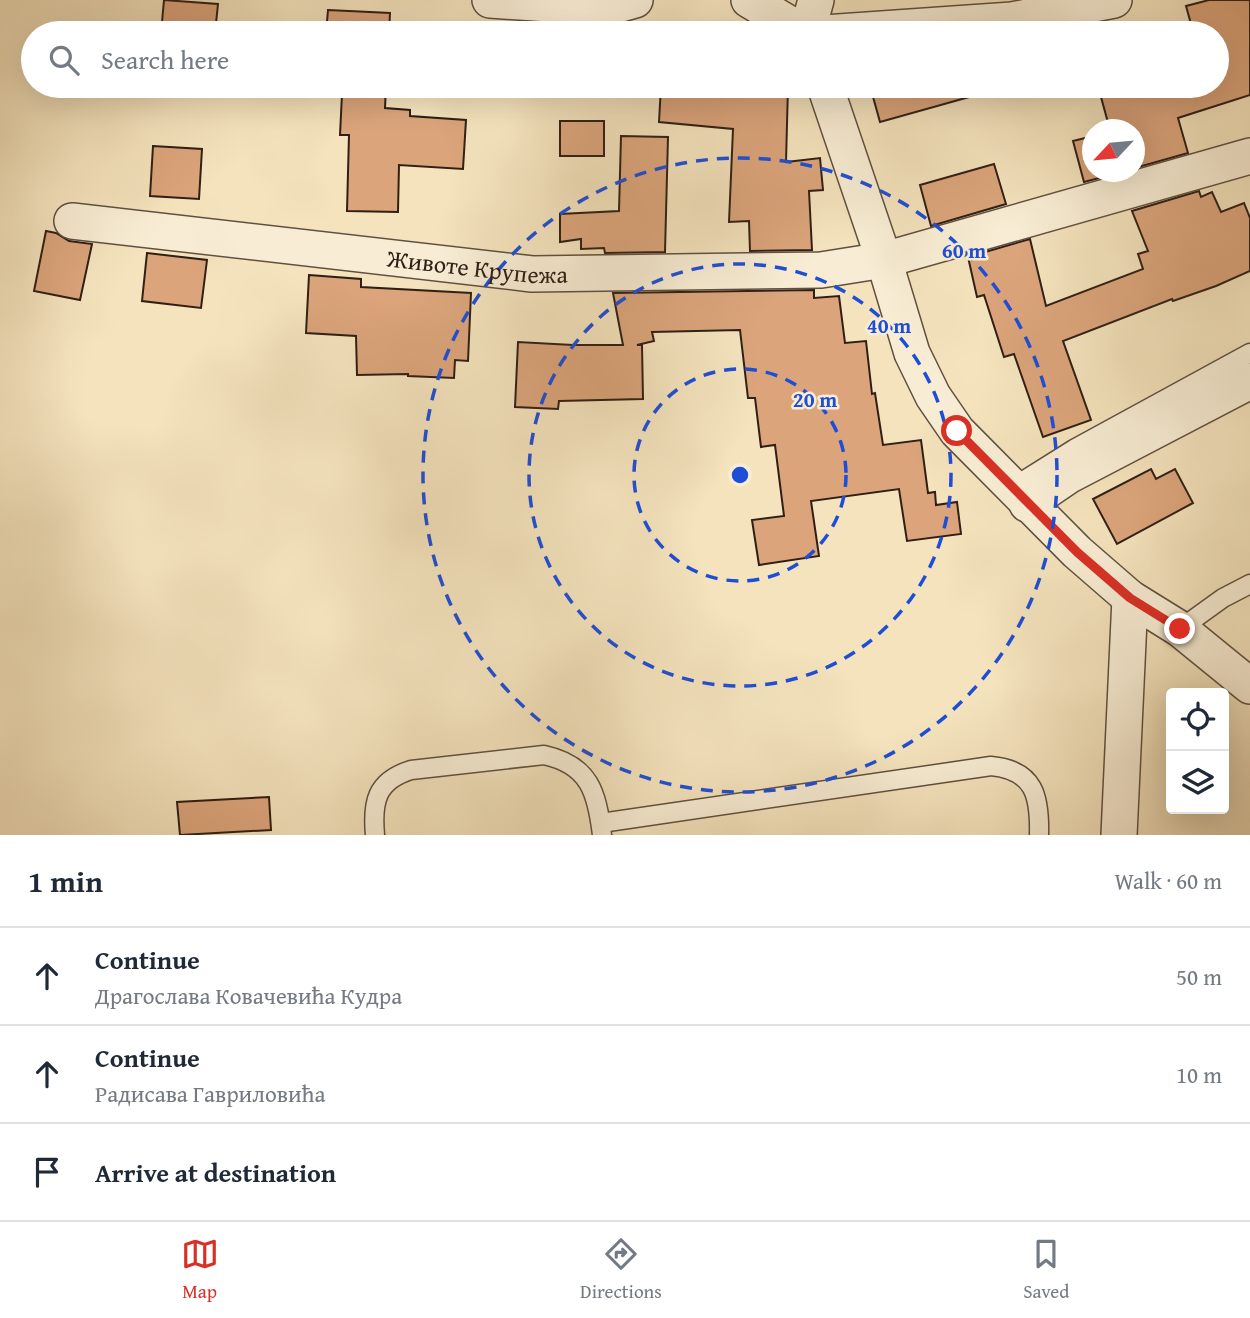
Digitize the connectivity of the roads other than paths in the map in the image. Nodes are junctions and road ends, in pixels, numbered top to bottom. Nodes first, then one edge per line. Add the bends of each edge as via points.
1 (490, 0) edge
2 (635, 0) edge
3 (749, 0) edge
4 (816, 0) edge
5 (1114, 0) edge
6 (785, 21) edge
7 (810, 21) edge
8 (998, 21) edge
9 (829, 98) edge
10 (1250, 156) edge
11 (72, 221) dead end
12 (884, 260) junction
13 (1250, 353) edge
14 (1250, 381) edge
15 (1020, 496) junction
16 (1250, 584) edge
17 (1130, 598) junction
18 (1180, 629) junction
19 (1250, 687) edge
20 (601, 829) edge
21 (375, 835) edge
22 (1039, 835) edge
23 (1119, 835) edge

1 - 2 street via 607,8
3 - 6 street
4 - 7 street
5 - 8 street
9 - 12 street
10 - 12 street, Животе Крупежа
11 - 12 street, Животе Крупежа via 532,274 821,270
12 - 15 street via 912,353 933,396 957,431
13 - 15 lane via 1074,449
14 - 15 street via 1068,476
15 - 17 street
16 - 18 lane
17 - 18 street
17 - 23 street
18 - 19 street
20 - 21 lane via 596,792 584,776 561,759 544,755 400,773 376,799
20 - 22 lane via 991,766 1016,772 1031,786 1040,807

